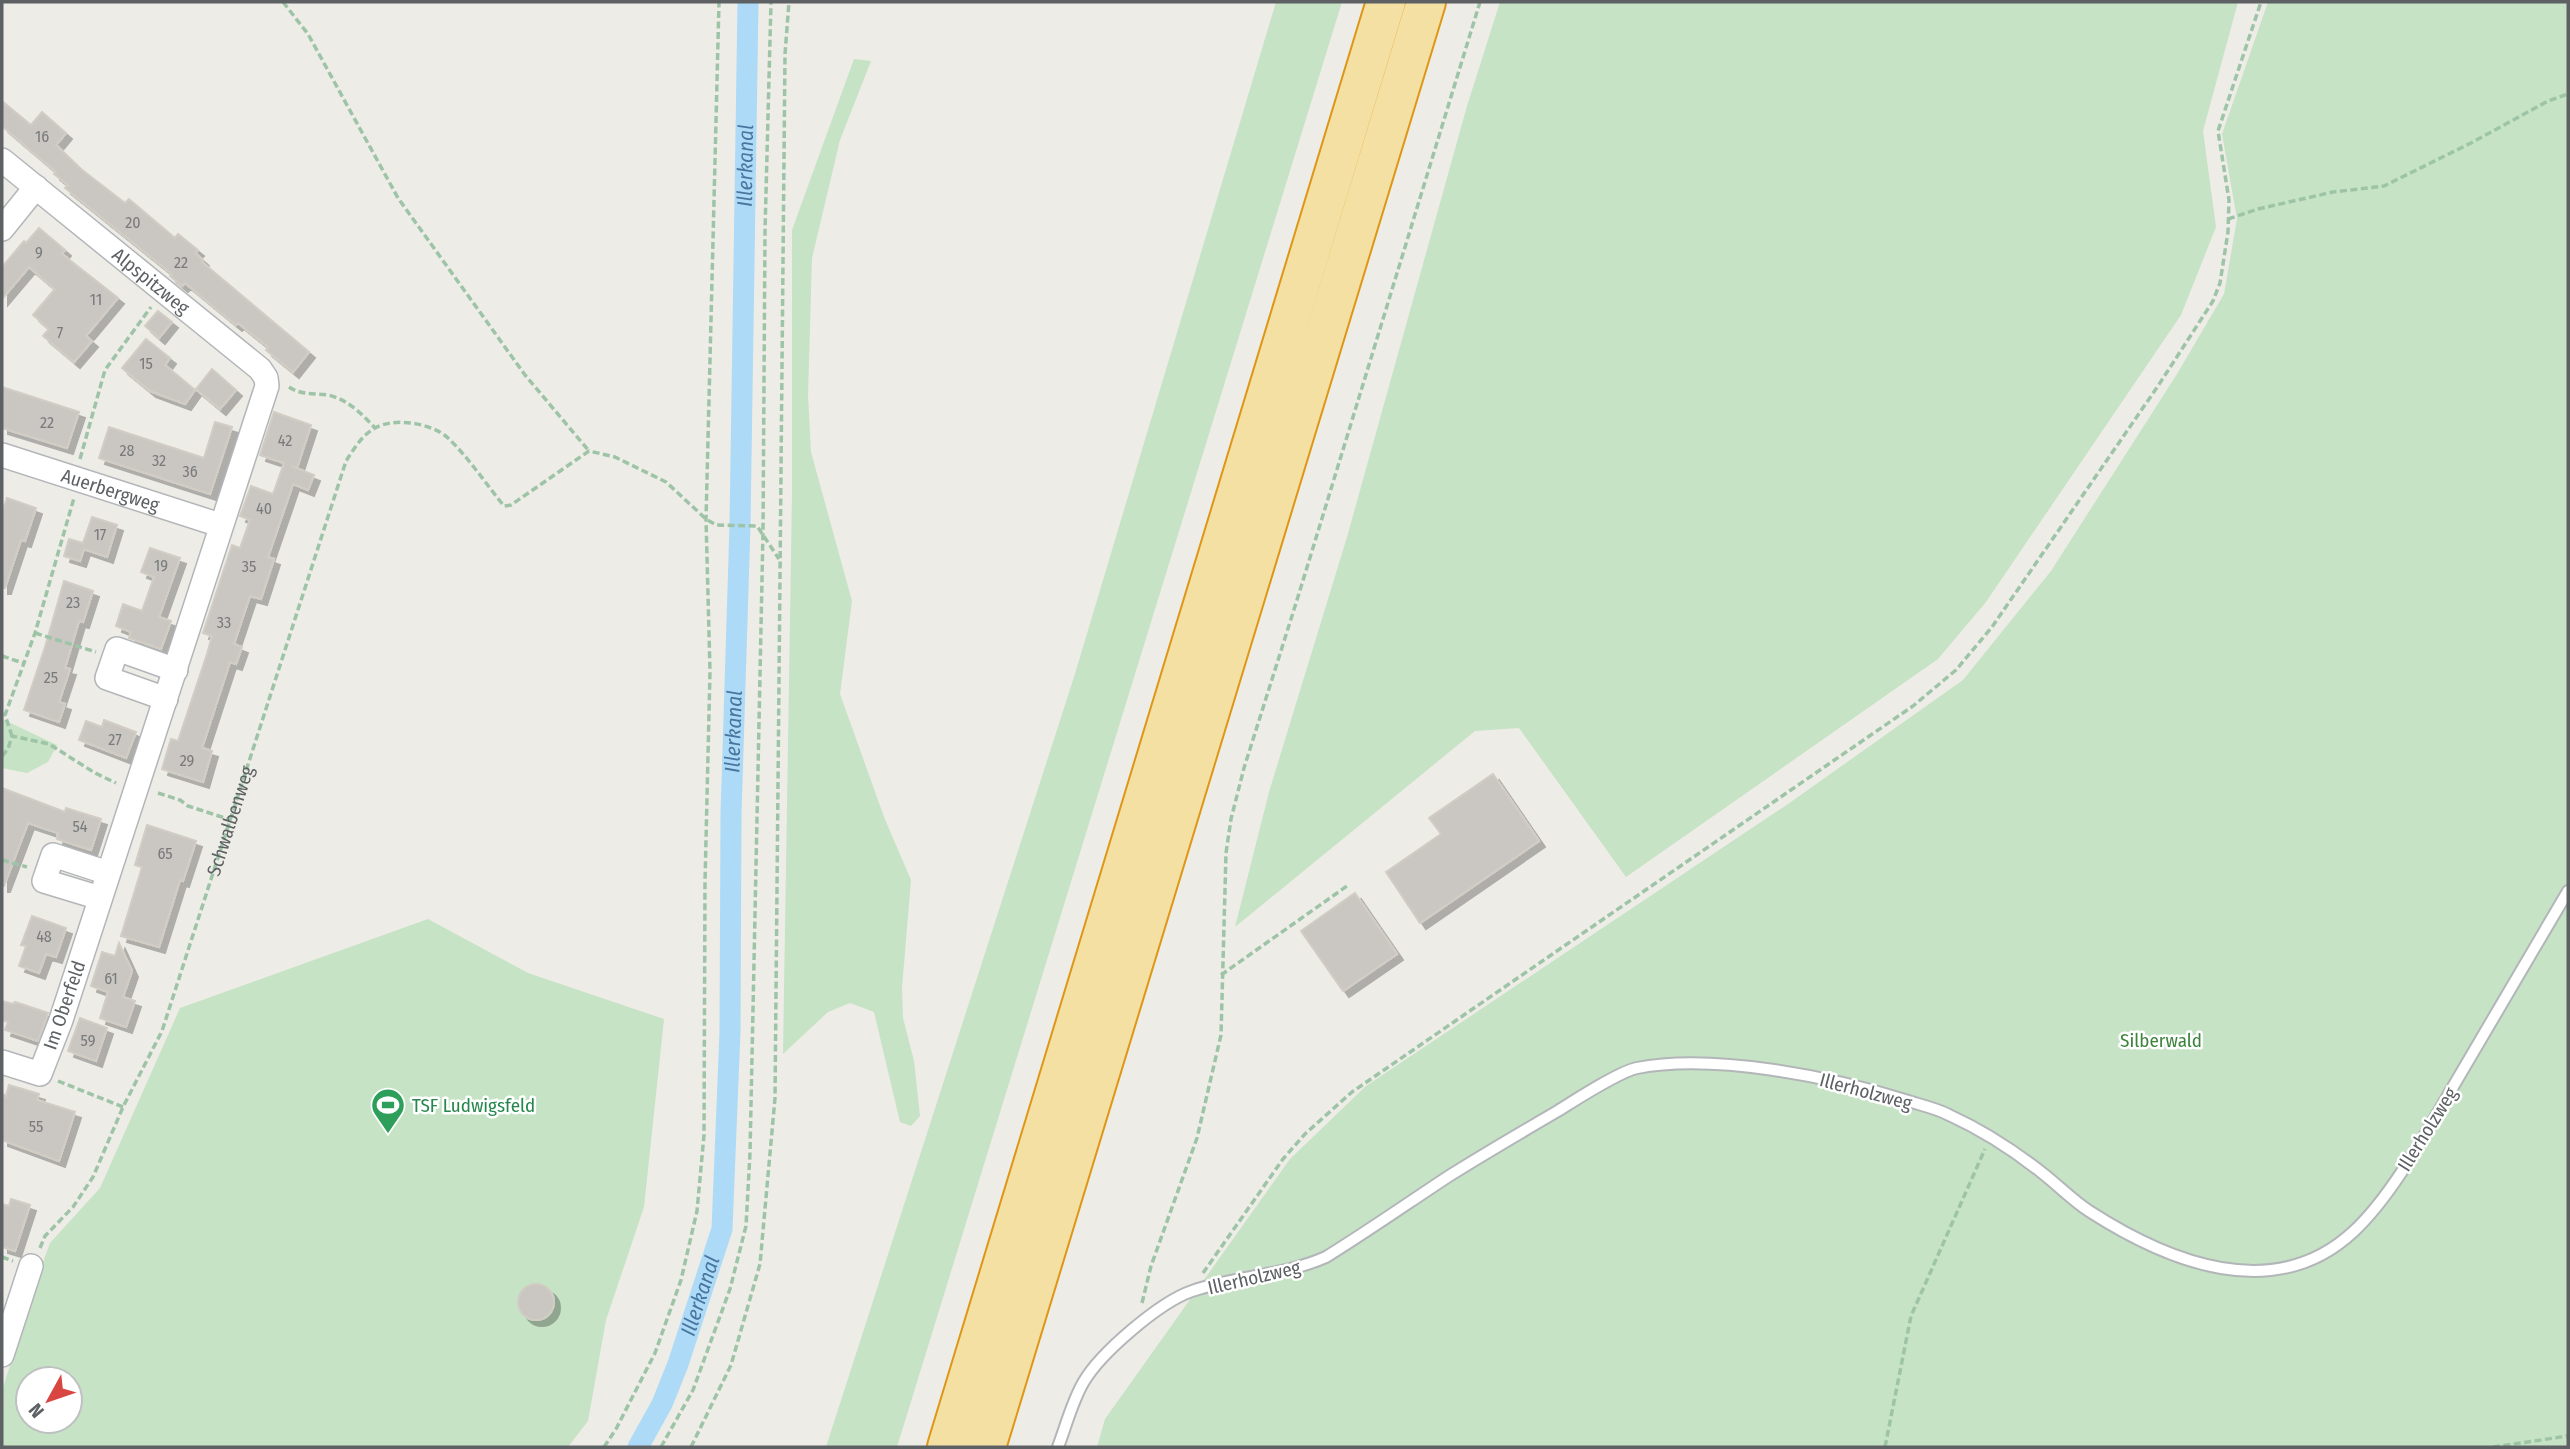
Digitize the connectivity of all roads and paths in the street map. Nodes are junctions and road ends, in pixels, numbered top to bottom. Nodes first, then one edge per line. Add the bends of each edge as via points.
1 (283, 2) edge
2 (719, 2) edge
3 (771, 2) edge
4 (789, 2) edge
5 (1386, 2) edge
6 (1426, 2) edge
7 (1480, 2) edge
8 (2260, 2) edge
9 (2568, 94) edge
10 (2, 160) edge
11 (36, 187) junction
12 (6, 215) edge
13 (2228, 219) junction
14 (162, 290) junction
15 (266, 378) junction
16 (375, 428) junction
17 (589, 451) junction
18 (2, 455) edge
19 (77, 479) junction
20 (706, 519) junction
21 (220, 525) junction
22 (763, 533) junction
23 (780, 561) junction
24 (35, 633) junction
25 (2, 656) edge
26 (114, 657) junction
27 (23, 663) junction
28 (176, 670) junction
29 (166, 699) junction
30 (12, 736) junction
31 (2, 756) edge
32 (137, 786) junction
33 (231, 820) junction
34 (108, 873) junction
35 (1346, 886) dead end
36 (2568, 891) edge
37 (100, 898) junction
38 (1221, 975) junction
39 (2, 1062) edge
40 (40, 1074) junction
41 (123, 1107) junction
42 (1991, 1136) junction
43 (31, 1266) joint
44 (1189, 1292) junction
45 (1137, 1325) junction
46 (2, 1355) edge
47 (2568, 1436) edge
48 (604, 1447) edge
49 (661, 1447) edge
50 (691, 1447) edge
51 (947, 1447) edge
52 (986, 1447) edge
53 (1058, 1447) edge
54 (1885, 1447) edge
55 (2493, 1447) edge

1 - 17 path via 308,34 398,198 525,375
2 - 20 path
3 - 22 path
4 - 23 path
5 - 51 highway
6 - 52 highway
7 - 38 path via 1244,768 1226,853
8 - 13 path via 2218,131
9 - 13 path via 2384,186 2333,192
10 - 11 street, Alpspitzweg
11 - 12 street
11 - 14 street, Alpspitzweg
13 - 44 path via 2220,283 2213,301 2000,615 1956,670 1913,706 1352,1092 1283,1159
14 - 15 street, Alpspitzweg
14 - 19 path via 105,370
15 - 16 path via 277,378 298,393 331,396 347,403
15 - 21 street
16 - 17 path via 413,424 447,437 504,506 511,506
16 - 33 path, Schwalbenweg via 346,461
17 - 20 path via 615,457 666,482
18 - 19 street, Auerbergweg
19 - 21 street, Auerbergweg
19 - 24 path
20 - 22 path via 716,525 757,526
20 - 48 path via 710,671 704,1135 697,1211 681,1280 655,1353
21 - 28 street
22 - 23 path
22 - 49 path via 746,1226 730,1289 693,1391
23 - 50 path via 775,1098 760,1264 731,1365
24 - 26 path
24 - 27 path
25 - 27 path
26 - 28 street via 117,649
26 - 29 street via 107,677
27 - 30 path via 5,715
28 - 29 street
29 - 32 street
30 - 31 path
30 - 32 path via 48,744 116,783
32 - 33 path
32 - 34 street, Im Oberfeld
33 - 41 path, Schwalbenweg via 162,1031
34 - 37 street, Im Oberfeld
34 - 37 street via 53,855 44,881
35 - 38 path
36 - 42 lane, Illerholzweg via 2396,1178 2355,1230 2331,1250 2299,1265 2232,1272 2197,1264 2138,1240 2086,1210
37 - 40 street, Im Oberfeld
38 - 45 path via 1221,1035 1198,1138 1151,1266
39 - 40 street, Im Oberfeld
40 - 41 path
41 - 43 path, Schwalbenweg via 93,1177 45,1236
42 - 44 lane, Illerholzweg via 1945,1113 1820,1077 1712,1064 1634,1068 1451,1174 1326,1257
42 - 54 path via 1911,1316
43 - 46 street
44 - 45 lane, Illerholzweg
45 - 53 lane, Illerholzweg via 1083,1383
47 - 55 path

